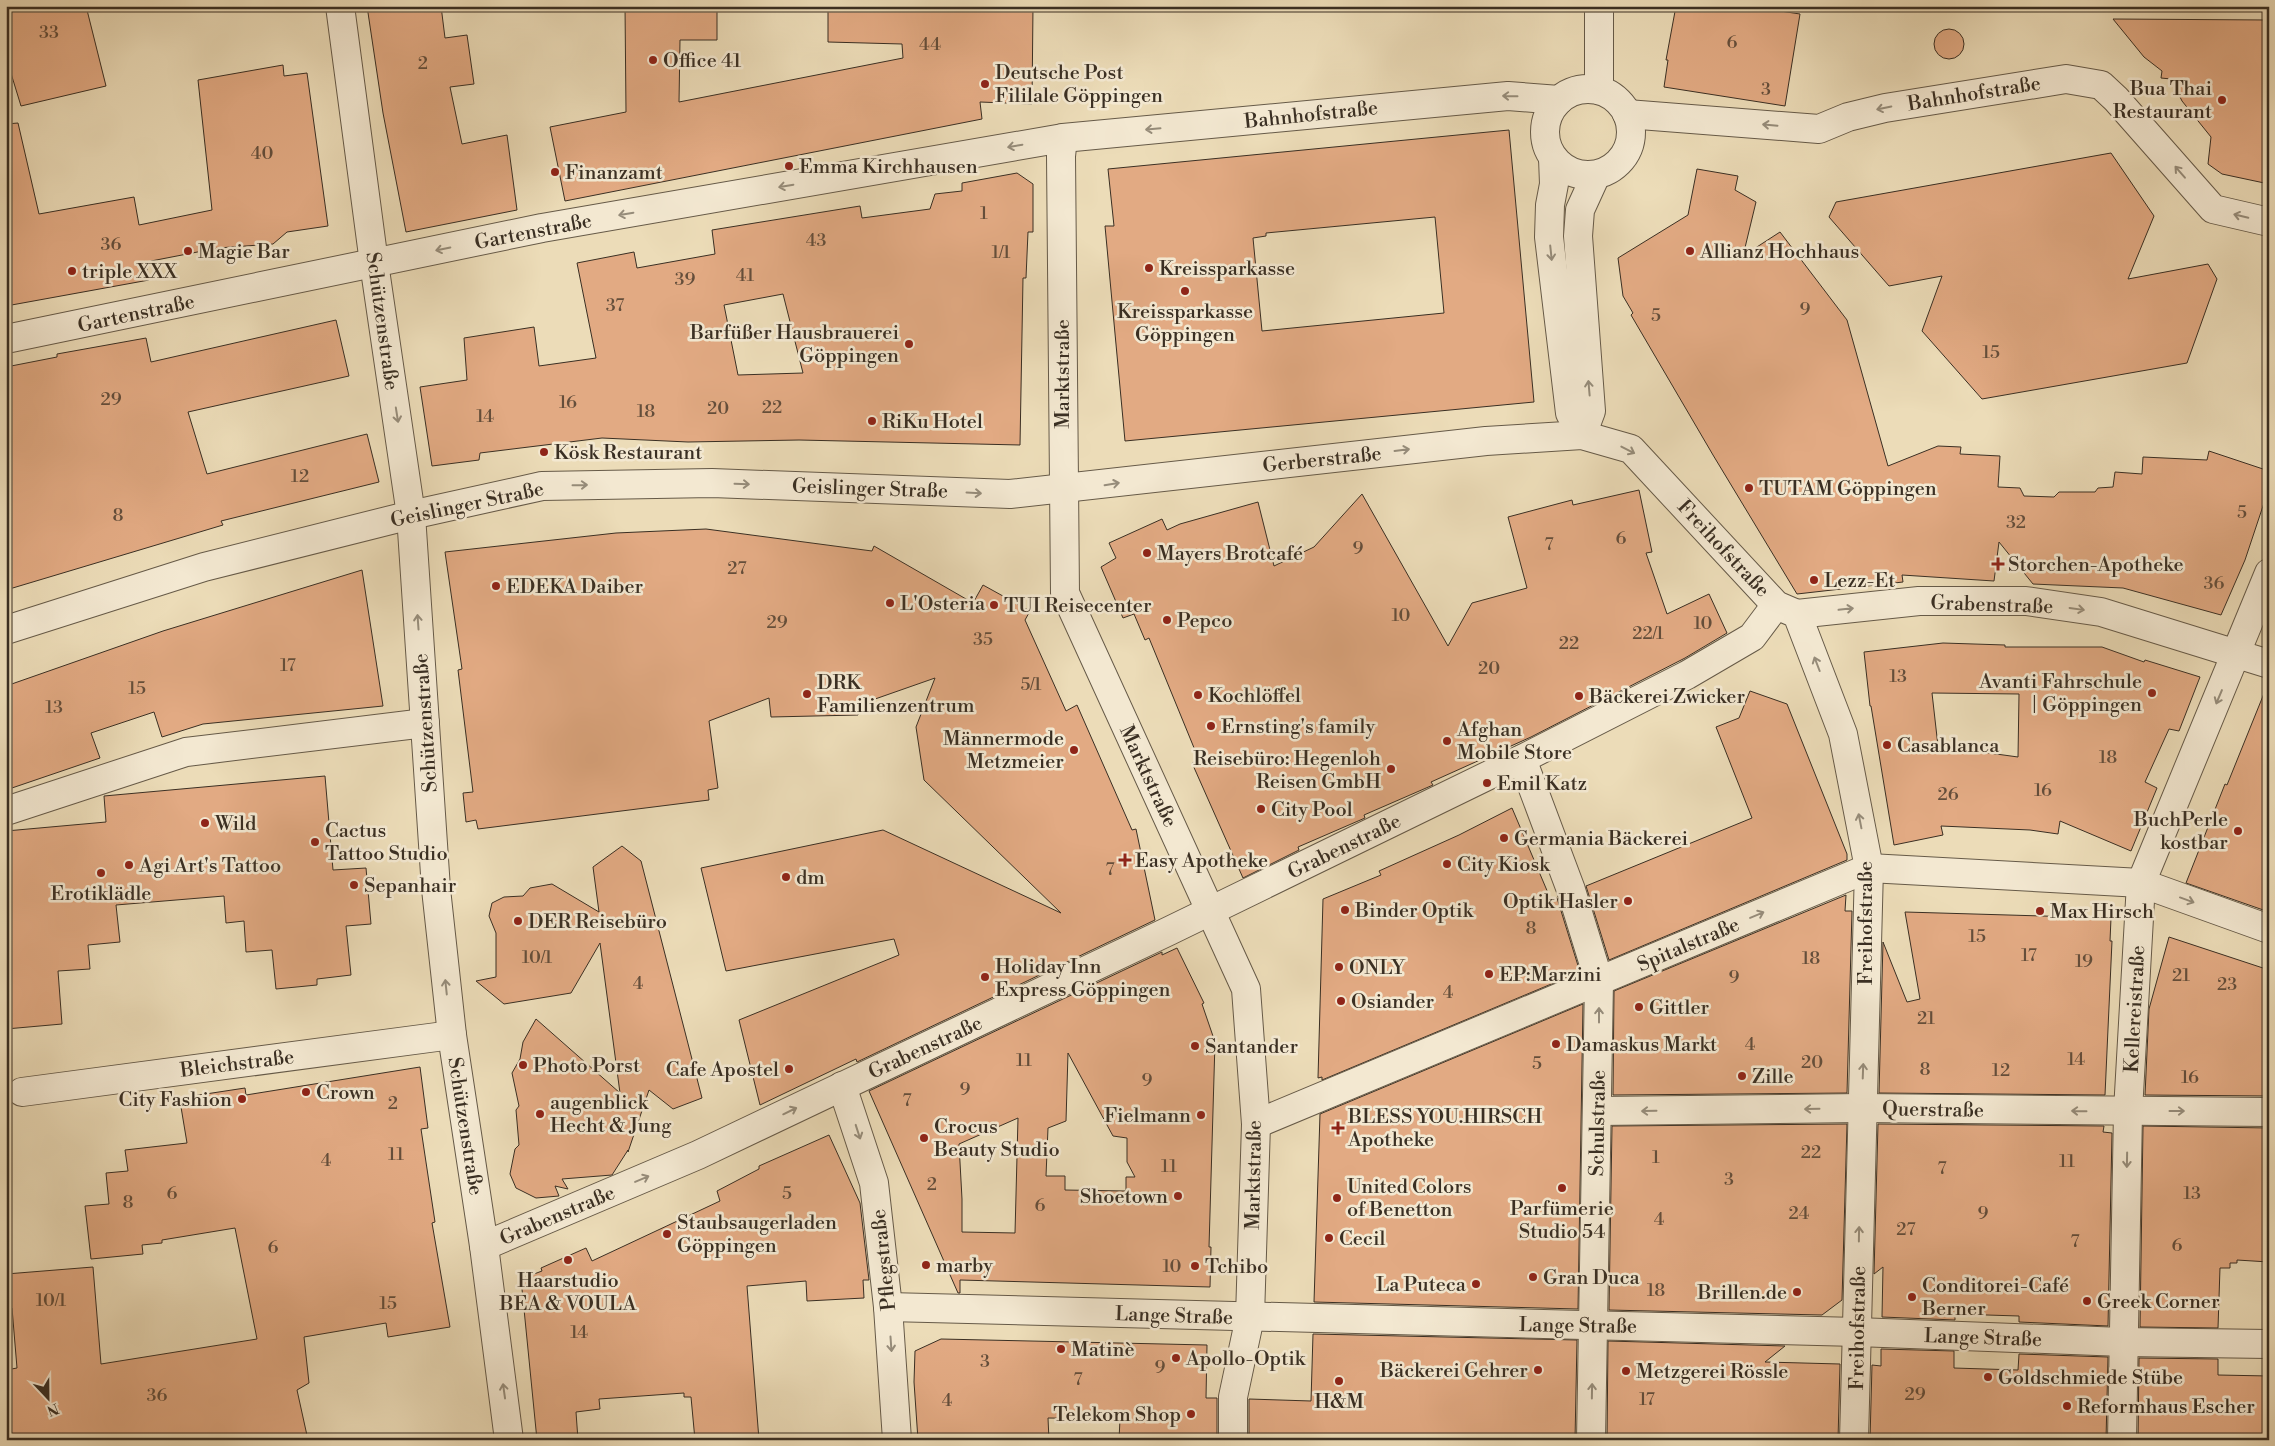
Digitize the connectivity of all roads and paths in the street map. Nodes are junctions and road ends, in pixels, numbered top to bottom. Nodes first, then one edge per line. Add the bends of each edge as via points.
1 (340, 6) edge
2 (1599, 6) edge
3 (1599, 90) junction
4 (1559, 100) junction
5 (1627, 114) junction
6 (1063, 138) junction
7 (1553, 158) junction
8 (1596, 175) junction
9 (2269, 222) edge
10 (374, 263) junction
11 (6, 339) edge
12 (1582, 436) junction
13 (1063, 490) junction
14 (412, 515) junction
15 (2269, 573) edge
16 (1787, 609) junction
17 (6, 630) edge
18 (2238, 652) junction
19 (2269, 664) edge
20 (424, 723) junction
21 (1522, 758) junction
22 (6, 811) edge
23 (1869, 868) junction
24 (2141, 883) junction
25 (1210, 911) junction
26 (2269, 929) edge
27 (1599, 981) junction
28 (452, 1035) junction
29 (842, 1086) junction
30 (22, 1092) dead end
31 (1862, 1108) junction
32 (1598, 1111) junction
33 (2128, 1111) junction
34 (2269, 1112) edge
35 (1256, 1124) junction
36 (484, 1246) junction
37 (888, 1307) junction
38 (1250, 1317) junction
39 (1593, 1326) junction
40 (1857, 1332) junction
41 (2123, 1342) junction
42 (2269, 1344) edge
43 (509, 1440) edge
44 (897, 1440) edge
45 (1233, 1440) edge
46 (1591, 1440) edge
47 (1854, 1440) edge
48 (2122, 1440) edge

1 - 10 street, Schützenstraße
2 - 3 street
3 - 4 street via 1585,89
3 - 5 street via 1620,103
4 -> 6 street, Bahnhofstraße via 1508,96
4 - 7 street via 1546,122 1547,147
5 - 8 street via 1631,139 1627,152 1609,171
9 -> 5 street, Bahnhofstraße via 2212,209 2101,85 2066,79 1884,108 1819,129
6 -> 10 street, Gartenstraße via 542,228
6 - 13 street, Marktstraße via 1060,156
7 - 8 street via 1572,173
7 -> 12 street via 1550,246 1570,413
12 -> 8 street via 1591,411 1578,236 1580,210
10 - 11 street, Gartenstraße
10 -> 14 street, Schützenstraße
13 -> 12 street, Gerberstraße via 1175,474 1486,441
12 -> 16 street, Freihofstraße via 1631,449
14 -> 13 street, Geislinger Straße via 542,486 712,483 1010,494
13 - 25 street, Marktstraße via 1065,593
14 - 17 street, Geislinger Straße via 204,567
20 -> 14 street, Schützenstraße
15 - 18 street, Kellereistraße
16 -> 18 street, Grabenstraße via 1919,601 2026,601 2101,612
16 - 21 street, Grabenstraße via 1752,637 1687,675
23 -> 16 street, Freihofstraße via 1843,734
18 - 19 street, Grabenstraße
18 -> 24 street, Kellereistraße
20 - 22 street via 186,752
28 -> 20 street, Schützenstraße via 436,889
21 - 25 street, Grabenstraße
21 - 27 street, Schulstraße via 1571,890
23 - 24 street, Spitalstraße
27 -> 23 street, Spitalstraße
31 -> 23 street, Freihofstraße
24 -> 26 street, Spitalstraße
24 - 33 street, Kellereistraße
25 - 29 street, Grabenstraße
25 - 35 street, Marktstraße via 1246,989
32 -> 27 street, Schulstraße
27 - 35 street, Spitalstraße
28 - 30 street, Bleichstraße
28 - 36 street, Schützenstraße
36 -> 29 street, Grabenstraße via 698,1155
29 -> 37 street, Pflegstraße via 874,1183
31 -> 32 street, Querstraße
33 -> 31 street, Querstraße
40 -> 31 street, Freihofstraße
32 - 39 street, Schulstraße
33 -> 34 street, Querstraße
33 -> 41 street, Kellereistraße
35 - 38 street, Marktstraße
43 -> 36 street, Schützenstraße
37 - 38 street, Lange Straße
37 -> 44 street, Pflegstraße
38 - 39 street, Lange Straße
38 - 45 street, Marktstraße via 1233,1397
39 - 40 street, Lange Straße
46 -> 39 street, Schulstraße
40 - 41 street, Lange Straße
40 - 47 street, Freihofstraße
41 - 42 street, Lange Straße
41 - 48 street, Kellereistraße

